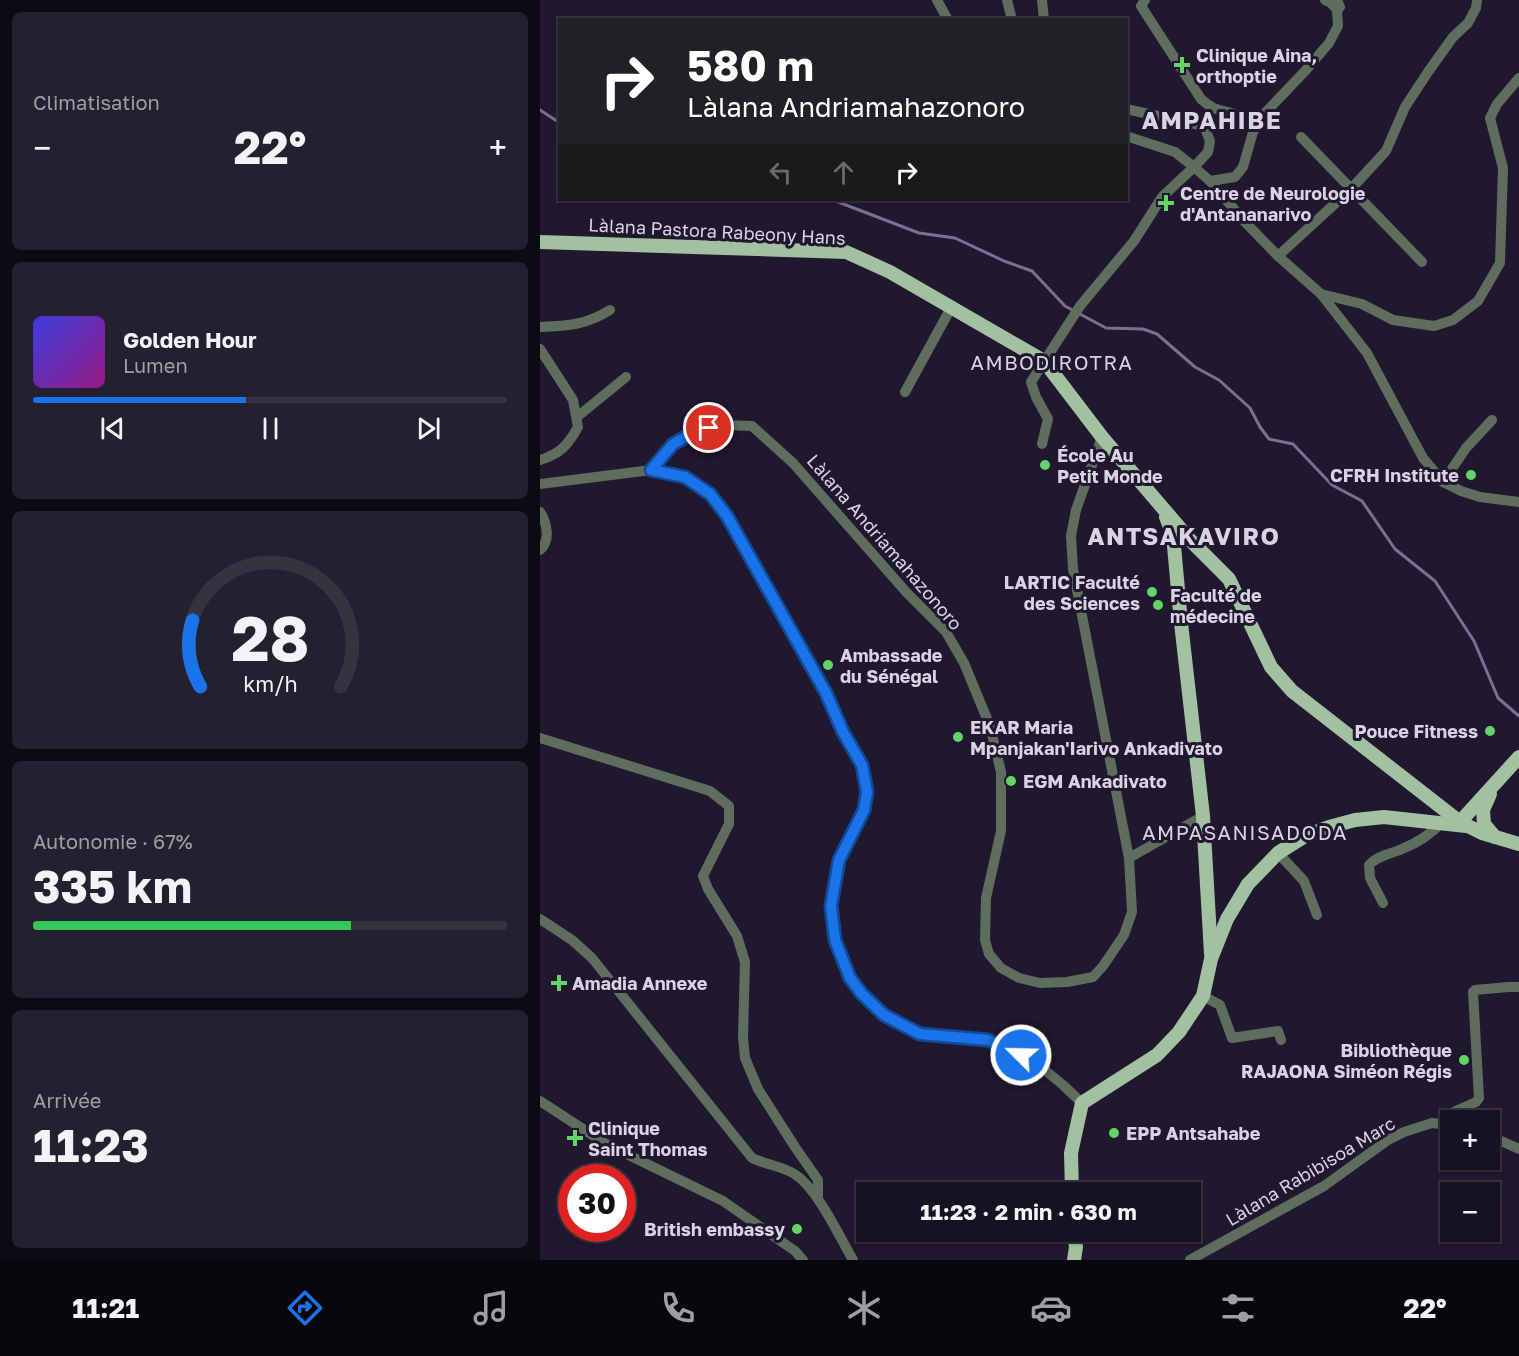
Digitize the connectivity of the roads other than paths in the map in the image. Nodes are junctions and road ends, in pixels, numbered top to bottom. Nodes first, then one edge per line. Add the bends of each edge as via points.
1 (937, 0) edge
2 (1007, 0) edge
3 (1042, 0) edge
4 (1145, 0) edge
5 (1326, 0) edge
6 (1477, 0) edge
7 (1337, 5) edge
8 (947, 18) edge
9 (1012, 18) edge
10 (1044, 18) edge
11 (1519, 78) edge
12 (1128, 109) edge
13 (1256, 128) junction
14 (1128, 137) edge
15 (1301, 137) dead end
16 (1194, 167) junction
17 (1210, 182) junction
18 (1352, 189) junction
19 (540, 242) edge
20 (1278, 256) junction
21 (1422, 262) dead end
22 (1321, 294) junction
23 (952, 306) junction
24 (610, 310) dead end
25 (540, 327) edge
26 (540, 349) edge
27 (1044, 361) junction
28 (626, 377) dead end
29 (905, 392) dead end
30 (577, 417) junction
31 (1492, 420) dead end
32 (1102, 437) junction
33 (1042, 444) dead end
34 (540, 460) edge
35 (651, 470) junction
36 (1443, 482) junction
37 (540, 484) edge
38 (1153, 495) junction
39 (1519, 502) edge
40 (540, 512) edge
41 (1196, 539) junction
42 (540, 550) edge
43 (1175, 552) junction
44 (540, 738) edge
45 (1519, 757) edge
46 (1504, 774) junction
47 (1491, 792) junction
48 (1203, 816) junction
49 (1444, 817) junction
50 (1464, 824) junction
51 (1495, 837) junction
52 (1519, 844) edge
53 (1278, 854) junction
54 (1129, 858) junction
55 (1383, 903) dead end
56 (1317, 915) dead end
57 (1209, 917) junction
58 (540, 919) edge
59 (1227, 919) junction
60 (1211, 959) junction
61 (1519, 987) edge
62 (1203, 996) junction
63 (1281, 1040) dead end
64 (540, 1101) edge
65 (1082, 1103) junction
66 (1458, 1110) edge
67 (1440, 1124) edge
68 (1500, 1140) edge
69 (1519, 1149) edge
70 (1072, 1182) edge
71 (818, 1199) junction
72 (1075, 1242) edge
73 (803, 1260) edge
74 (853, 1260) edge
75 (1074, 1260) edge
76 (1190, 1260) edge

1 - 8 street
2 - 9 street
3 - 10 street
4 - 13 street via 1141,6 1201,99 1209,107 1242,116
5 - 7 street
6 - 18 street via 1468,23 1453,37 1405,107 1386,152
7 - 13 street via 1338,26 1329,43
11 - 22 street via 1490,118 1503,168 1500,263 1478,301 1453,320 1434,327 1393,320 1362,304
12 - 16 street via 1204,126 1210,141 1208,152
13 - 17 street via 1243,167 1235,177
14 - 16 street via 1175,152
15 - 18 street
16 - 17 street
16 - 27 street via 1162,197
17 - 20 street
18 - 20 street
18 - 21 street
19 - 23 main road, Làlana Pastora Rabeony Hans via 846,252
20 - 22 street
22 - 36 street via 1367,353 1423,458
23 - 27 main road, Làlana Pastora Rabeony Hans
23 - 29 street
24 - 25 street via 575,325
26 - 30 street via 573,400
27 - 32 main road
27 - 33 street via 1031,382 1048,419
28 - 30 street
30 - 34 street via 578,427 570,442 554,456
31 - 36 street via 1466,448
32 - 38 main road
32 - 54 street, Làlana Andriamahazonoro via 1076,510 1071,550
35 - 37 street
35 - 54 street, Làlana Andriamahazonoro via 673,444 696,431 722,425 752,426 794,463 946,632 964,663 990,726 1001,772 1001,831 986,898 985,940 989,954 1001,968 1018,978 1040,982 1067,982 1093,976 1124,935 1132,912
35 - 65 street via 685,477 710,494 727,516 862,765 867,792 864,810 839,860 831,906 835,940 850,978 884,1015 920,1034 988,1040 1046,1071
36 - 39 street via 1480,497
38 - 41 main road
38 - 43 main road via 1170,524
40 - 42 street via 548,530 545,546
41 - 43 main road
41 - 49 main road via 1221,560 1271,667 1293,691
43 - 48 main road
44 - 71 street via 710,791 729,806 729,824 703,876 737,936 746,962 745,1058 758,1089 818,1180
45 - 46 main road
46 - 47 main road
46 - 50 main road
47 - 50 main road
47 - 51 main road via 1483,810 1484,825
48 - 54 street
48 - 57 main road
49 - 50 main road
49 - 53 main road via 1355,819 1305,836
49 - 55 street via 1430,835 1369,865 1370,879
50 - 51 main road
51 - 52 main road
53 - 56 street via 1304,881
53 - 59 main road via 1248,884
57 - 59 main road via 1219,922
57 - 60 main road
58 - 71 street via 592,958 752,1158 795,1174
59 - 60 main road
60 - 62 main road
61 - 66 street via 1473,992 1479,1098
62 - 63 street via 1220,1005 1232,1038 1278,1031
62 - 65 main road via 1179,1032 1157,1055
64 - 73 street via 606,1144 723,1202
65 - 70 main road via 1071,1153
67 - 76 street, Làlana Rabibisoa Marc via 1388,1140 1324,1186
68 - 69 street
71 - 74 street
72 - 75 main road

